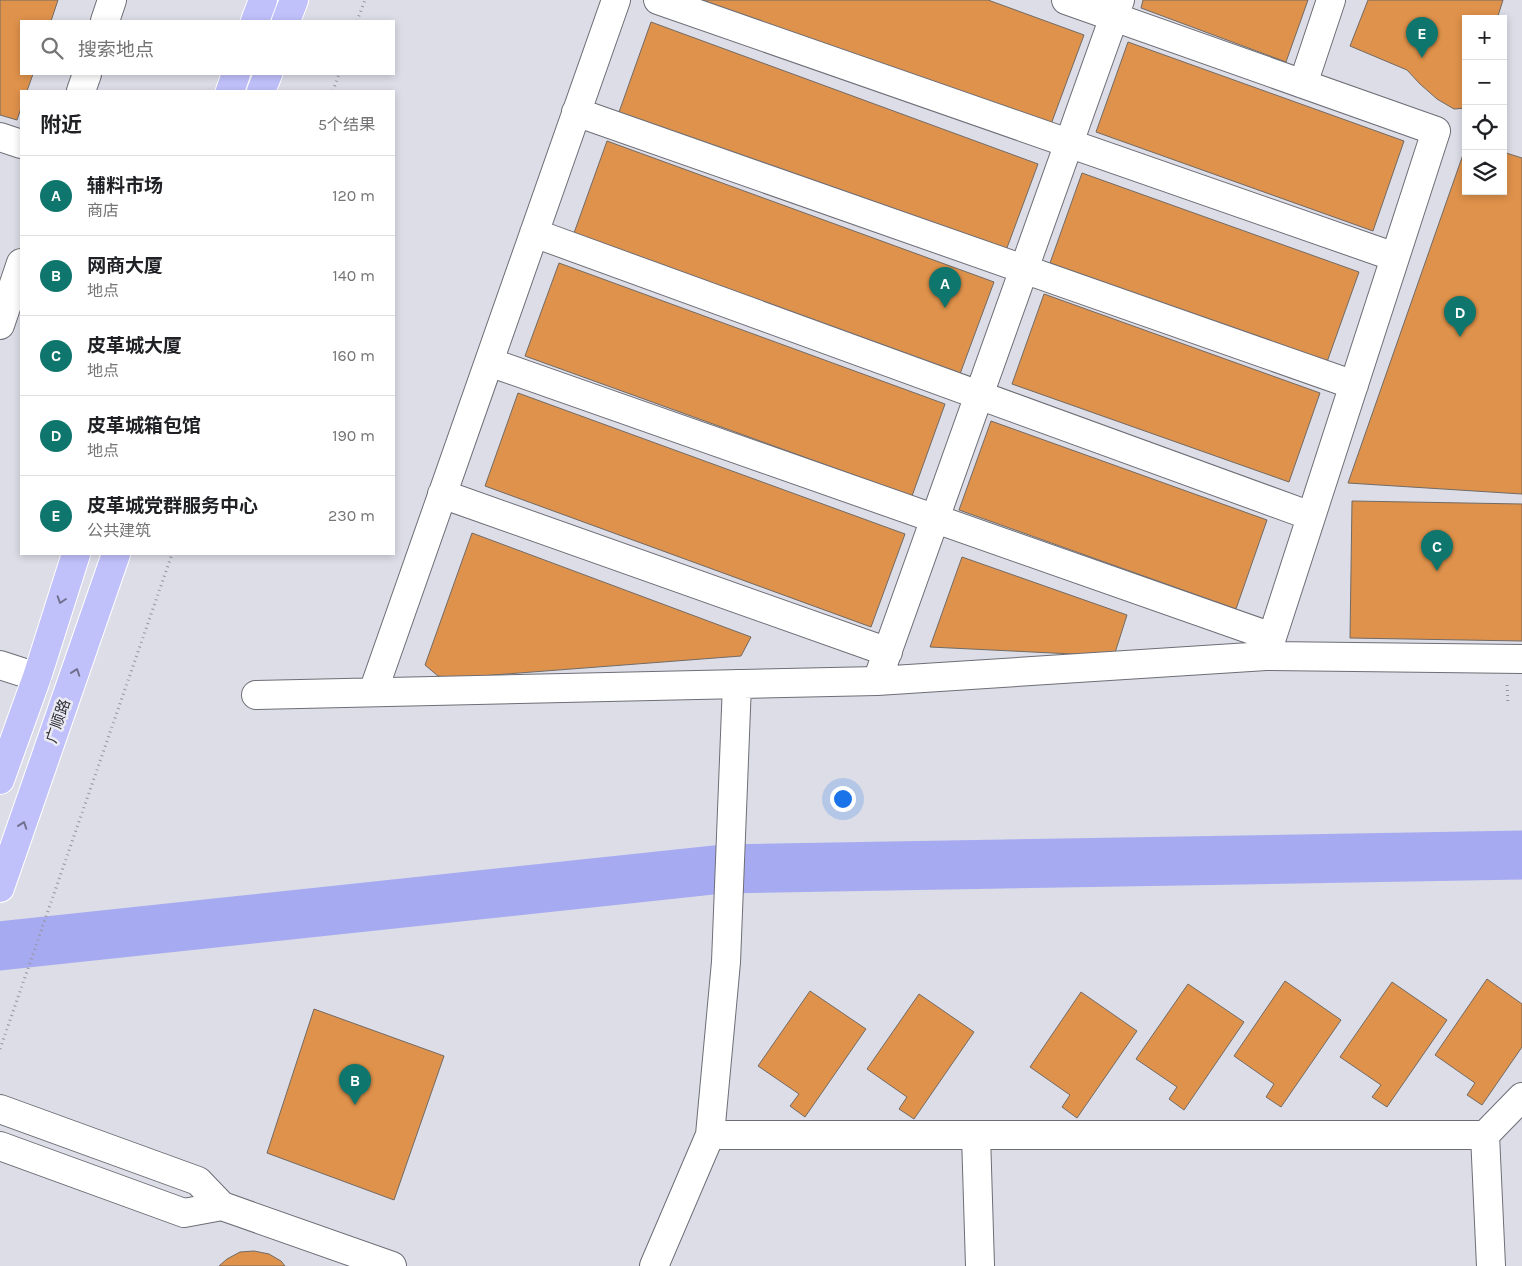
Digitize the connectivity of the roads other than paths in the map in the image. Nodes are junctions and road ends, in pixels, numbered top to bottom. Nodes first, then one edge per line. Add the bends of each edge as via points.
1 (112, 0) edge
2 (263, 0) edge
3 (294, 0) edge
4 (616, 0) edge
5 (658, 0) edge
6 (1066, 0) edge
7 (1331, 0) edge
8 (1117, 8) edge
9 (105, 20) edge
10 (255, 20) edge
11 (286, 20) edge
12 (87, 75) edge
13 (236, 75) edge
14 (268, 75) edge
15 (1303, 84) junction
16 (81, 90) edge
17 (230, 90) edge
18 (262, 90) edge
19 (576, 112) junction
20 (0, 137) edge
21 (1070, 143) junction
22 (20, 144) edge
23 (534, 233) junction
24 (1395, 257) junction
25 (20, 266) edge
26 (1024, 270) junction
27 (0, 325) edge
28 (489, 362) junction
29 (1354, 385) junction
30 (980, 395) junction
31 (442, 494) junction
32 (1311, 516) junction
33 (935, 518) junction
34 (76, 555) edge
35 (116, 555) edge
36 (1269, 646) junction
37 (888, 652) junction
38 (1522, 659) edge
39 (0, 665) edge
40 (37, 676) junction
41 (877, 681) junction
42 (738, 684) junction
43 (373, 692) junction
44 (256, 695) dead end
45 (0, 780) edge
46 (3, 880) edge
47 (1522, 1097) edge
48 (0, 1109) edge
49 (976, 1134) junction
50 (710, 1135) junction
51 (1485, 1135) junction
52 (0, 1146) edge
53 (222, 1206) junction
54 (357, 1260) edge
55 (392, 1266) edge
56 (654, 1266) edge
57 (980, 1266) edge
58 (1491, 1266) edge

1 - 9 street
2 - 10 main road
3 - 11 main road
4 - 19 street
5 - 21 street
6 - 8 street
7 - 15 street
8 - 15 street
8 - 21 street
12 - 16 street
13 - 17 main road
14 - 18 main road
15 - 24 street via 1436,131
19 - 23 street
19 - 26 street
20 - 22 street
21 - 24 street
21 - 26 street
23 - 28 street
23 - 30 street
24 - 29 street
25 - 27 street
26 - 29 street
26 - 30 street
28 - 31 street
28 - 33 street
29 - 32 street
30 - 32 street
30 - 33 street
31 - 37 street
31 - 43 street
32 - 36 street
33 - 36 street
33 - 37 street
34 -> 40 main road
46 -> 35 main road, 广顺路
36 - 38 street
36 - 41 street
37 - 41 street
39 - 40 street
40 - 45 main road
41 - 42 street
42 - 43 street
42 - 50 street via 726,962
43 - 44 street
47 - 51 street
48 - 53 street via 198,1181
49 - 50 street
49 - 51 street
49 - 57 street
50 - 56 street
51 - 58 street
52 - 53 street via 184,1213
53 - 54 street
54 - 55 street

